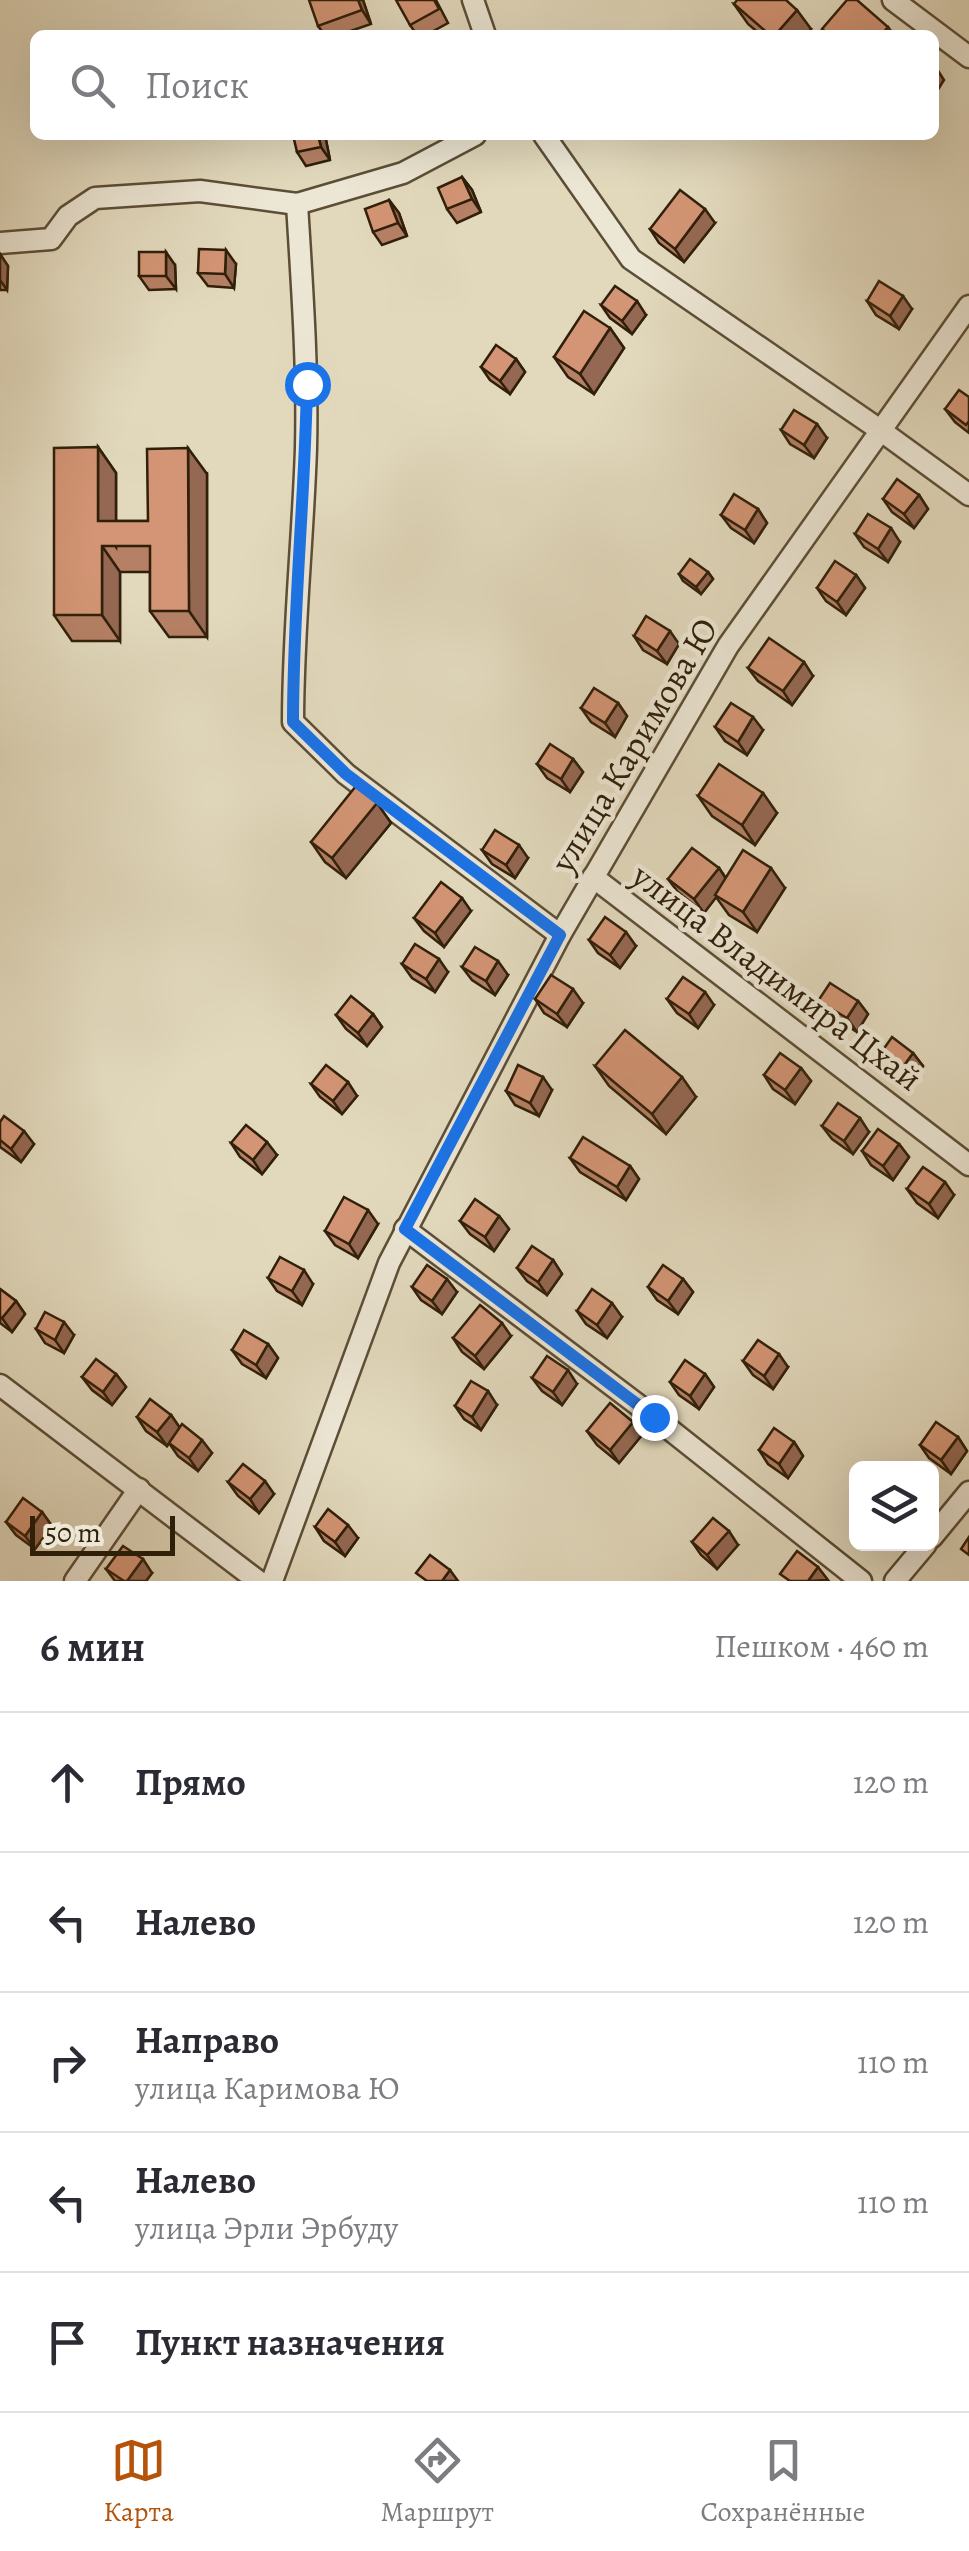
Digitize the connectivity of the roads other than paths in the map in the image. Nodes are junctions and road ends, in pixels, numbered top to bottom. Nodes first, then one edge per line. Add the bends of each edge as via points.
1 (473, 0) edge
2 (892, 0) edge
3 (483, 30) edge
4 (933, 30) edge
5 (939, 35) edge
6 (969, 57) edge
7 (465, 140) edge
8 (548, 140) edge
9 (298, 204) junction
10 (0, 243) edge
11 (969, 306) edge
12 (880, 430) junction
13 (969, 495) edge
14 (593, 877) junction
15 (560, 935) junction
16 (969, 1165) edge
17 (405, 1229) junction
18 (0, 1385) edge
19 (139, 1490) junction
20 (969, 1492) edge
21 (939, 1528) edge
22 (920, 1551) edge
23 (76, 1581) edge
24 (258, 1581) edge
25 (272, 1581) edge
26 (861, 1581) edge
27 (895, 1581) edge

1 - 3 street
2 - 4 street
5 - 6 street
7 - 9 street via 402,173
8 - 12 street via 631,258
9 - 10 street via 200,191 95,198 68,216 51,239
9 - 15 street via 307,384 293,722 346,774
11 - 12 street, улица Каримова Ю
12 - 13 street
12 - 14 street, улица Каримова Ю via 728,646
14 - 15 street, улица Каримова Ю
14 - 16 street, улица Владимира Цхай
15 - 17 street, улица Каримова Ю
17 - 25 street, улица Каримова Ю
17 - 26 street
18 - 19 street
19 - 23 street
19 - 24 street
20 - 21 street
22 - 27 street

